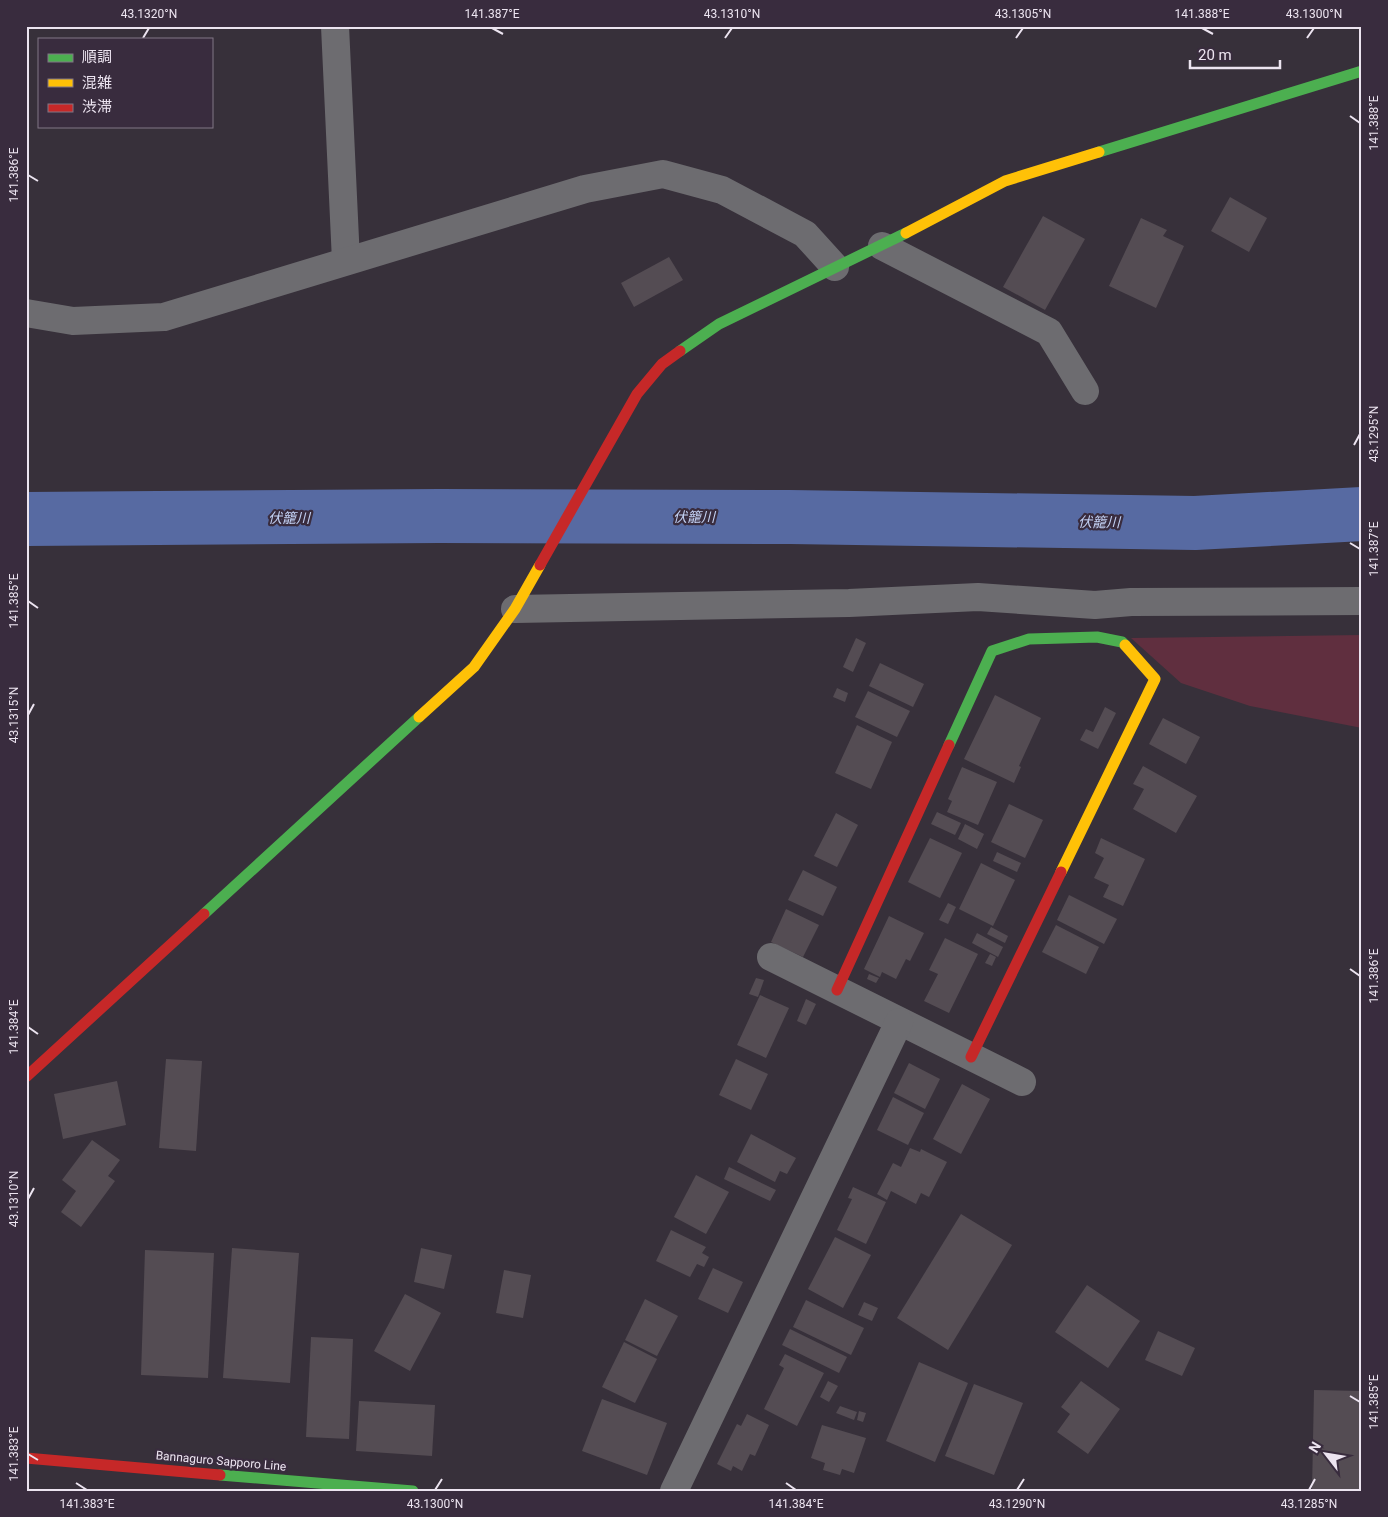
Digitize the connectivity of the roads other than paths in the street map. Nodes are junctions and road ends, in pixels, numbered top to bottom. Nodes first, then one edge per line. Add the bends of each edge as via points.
1 (334, 26) edge
2 (1362, 71) edge
3 (882, 246) junction
4 (346, 261) junction
5 (834, 267) junction
6 (26, 313) edge
7 (1085, 391) dead end
8 (520, 600) junction
9 (1362, 601) edge
10 (771, 957) dead end
11 (837, 990) junction
12 (899, 1022) junction
13 (971, 1057) junction
14 (26, 1077) edge
15 (1022, 1082) dead end
16 (26, 1458) edge
17 (413, 1491) edge
18 (674, 1491) edge

1 - 4 street
2 - 3 street via 1005,181
3 - 5 street
3 - 7 street via 1049,332
4 - 5 street via 585,189 663,174 722,190 804,234
4 - 6 street via 164,317 73,321
5 - 8 street via 718,324 662,364 637,394 618,425
8 - 9 street via 849,603 978,597 1095,605
8 - 14 street via 474,667
10 - 11 street
11 - 12 street
11 - 13 street via 992,651 1029,639 1097,637 1122,642 1155,679
12 - 13 street
12 - 18 street
13 - 15 street
16 - 17 street, Bannaguro Sapporo Line

